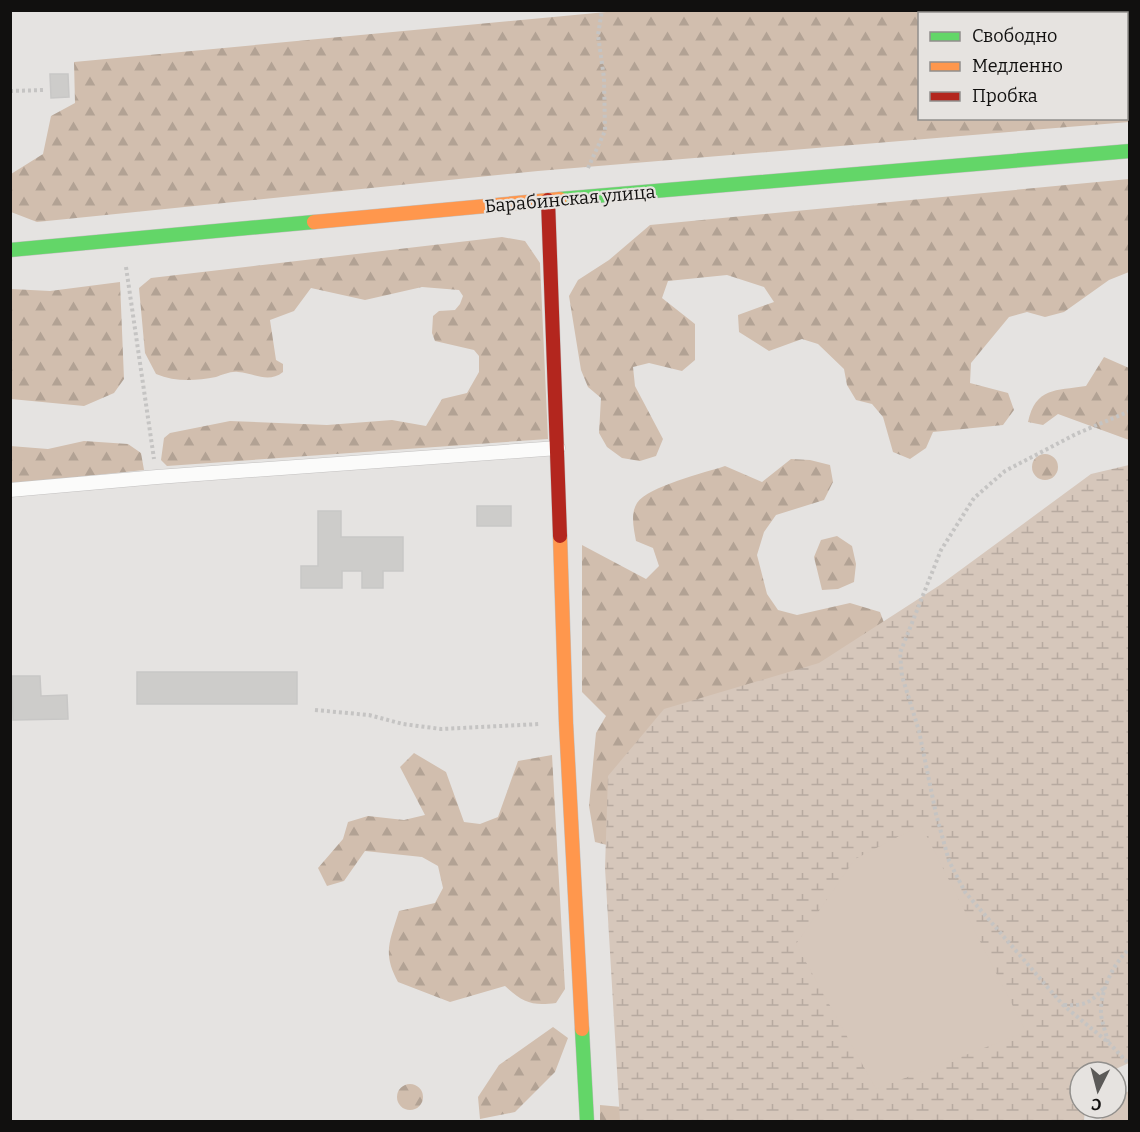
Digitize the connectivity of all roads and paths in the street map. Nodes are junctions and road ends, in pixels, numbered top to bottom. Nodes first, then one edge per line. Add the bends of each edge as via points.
1 (602, 10) edge
2 (44, 90) dead end
3 (10, 91) edge
4 (1130, 151) edge
5 (582, 175) dead end
6 (548, 200) junction
7 (122, 240) junction
8 (10, 250) edge
9 (1130, 411) edge
10 (558, 448) junction
11 (157, 477) junction
12 (10, 490) edge
13 (315, 710) dead end
14 (566, 723) junction
15 (1130, 948) edge
16 (1105, 987) junction
17 (1064, 1005) junction
18 (1108, 1043) junction
19 (1130, 1065) edge
20 (587, 1122) edge

1 - 5 path via 598,35 605,131
2 - 3 path
4 - 6 main road, Барабинская улица
6 - 7 main road, Барабинская улица
6 - 10 main road
7 - 8 main road, Барабинская улица
7 - 11 path
9 - 17 path via 1005,471 974,498 941,550 900,653 902,676 920,731 949,861 965,892
10 - 11 lane
10 - 14 main road
11 - 12 lane
13 - 14 path via 369,715 441,729
14 - 20 main road
15 - 16 path
16 - 17 path via 1080,1006
16 - 18 path via 1101,1014
17 - 18 path
18 - 19 path

